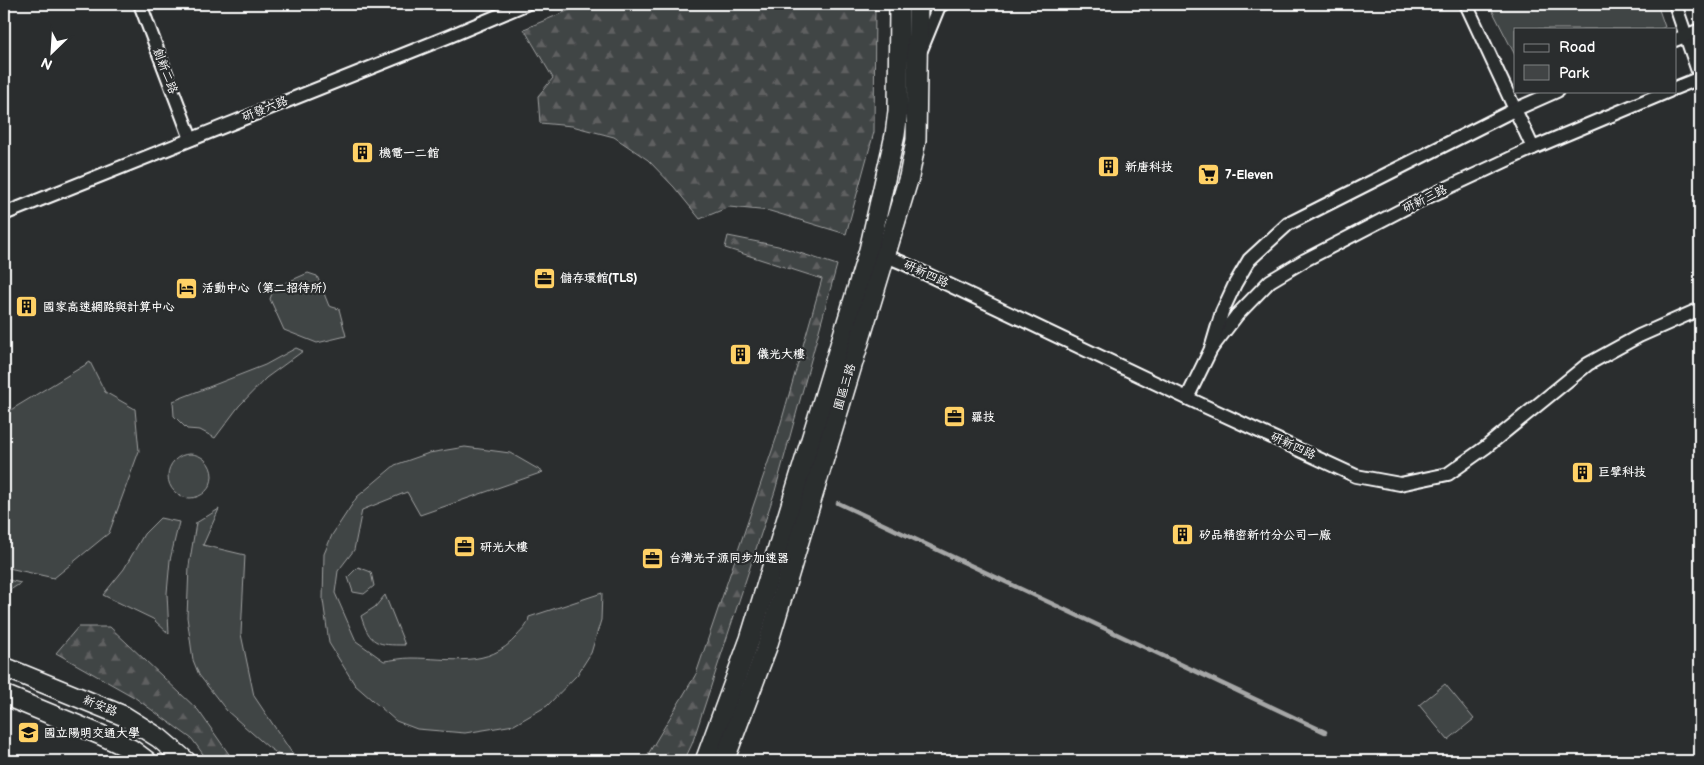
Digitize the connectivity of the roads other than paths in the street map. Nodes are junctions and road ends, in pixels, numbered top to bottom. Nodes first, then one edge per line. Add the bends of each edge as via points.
1 (140, 4) edge
2 (526, 4) edge
3 (899, 4) edge
4 (918, 4) edge
5 (943, 4) edge
6 (1466, 4) edge
7 (1675, 4) edge
8 (1700, 30) edge
9 (1681, 38) edge
10 (918, 57) junction
11 (1700, 78) edge
12 (1676, 88) edge
13 (1555, 92) edge
14 (1666, 92) edge
15 (1514, 110) junction
16 (191, 139) junction
17 (1533, 148) junction
18 (4, 214) edge
19 (877, 253) junction
20 (1700, 310) edge
21 (1211, 349) junction
22 (1187, 398) junction
23 (4, 667) edge
24 (4, 695) edge
25 (147, 761) edge
26 (186, 761) edge
27 (705, 761) edge
28 (724, 761) edge

1 - 16 street, 創新二路
2 - 16 street, 研發六路
3 - 19 street, 園區三路 via 898,112
4 - 10 street, 園區三路
5 - 10 street via 939,6
6 - 15 street
7 - 9 street
8 - 9 street
9 - 11 street
10 - 19 street, 園區三路 via 916,140 909,177
11 - 12 street
13 - 15 street, 研新三路
14 - 17 street, 研新三路
15 - 17 street
15 - 21 street, 研新三路 via 1288,224 1249,260 1222,312
16 - 18 street, 研發六路
17 - 21 street, 研新三路 via 1417,202 1270,281 1237,315
19 - 22 street, 研新四路
19 - 27 street, 園區三路 via 750,640
19 - 28 street, 園區三路 via 767,647
20 - 22 street, 研新四路 via 1639,336 1588,364 1448,474 1400,484 1356,476
21 - 22 street, 研新三路
23 - 26 street, 新安路 via 124,716 159,738
24 - 25 street via 108,738

